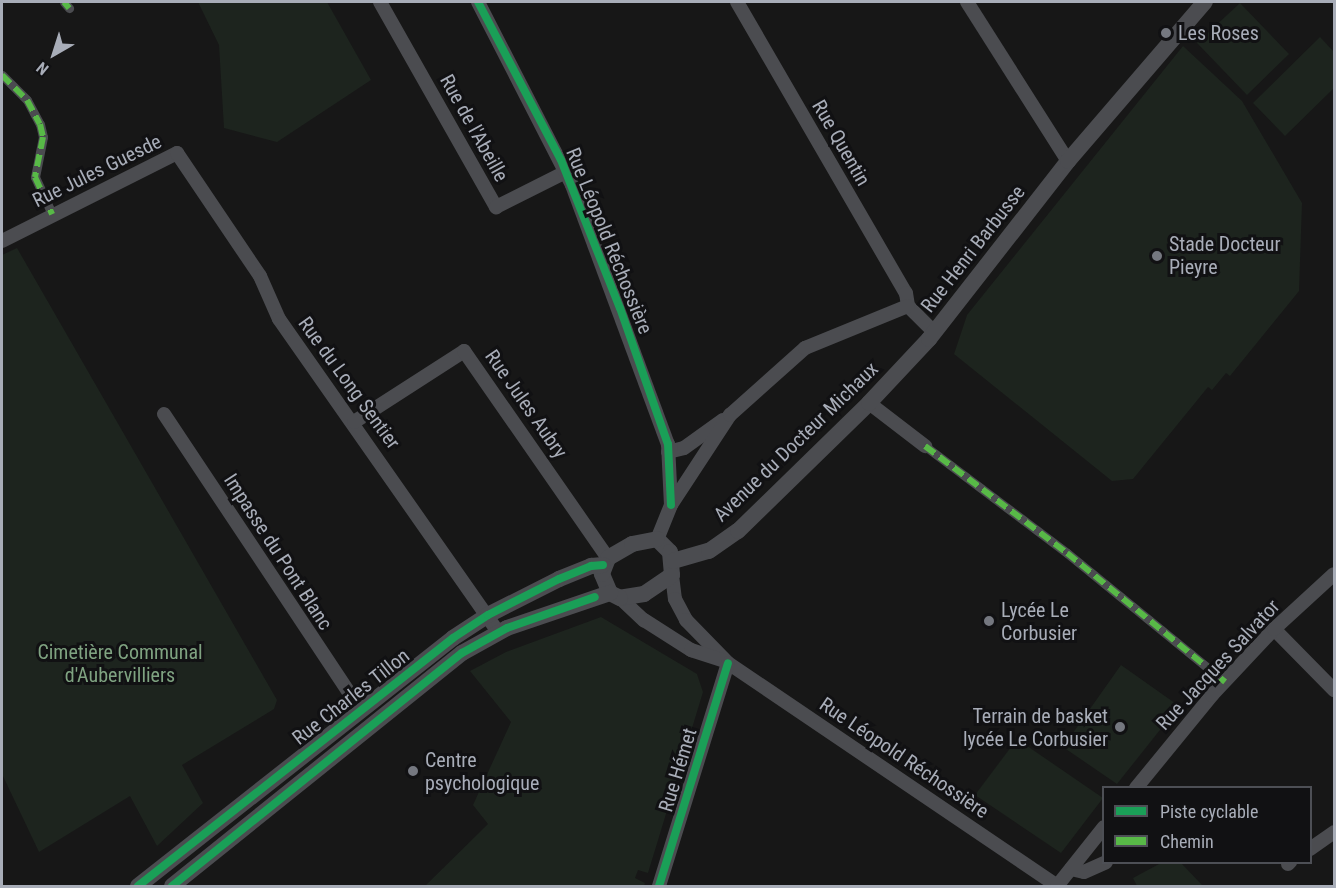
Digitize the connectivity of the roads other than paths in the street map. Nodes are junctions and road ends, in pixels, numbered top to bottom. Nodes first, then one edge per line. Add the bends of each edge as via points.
1 (380, 2) edge
2 (478, 2) edge
3 (737, 2) edge
4 (968, 2) edge
5 (1204, 2) edge
6 (2, 75) edge
7 (177, 153) joint
8 (1068, 161) junction
9 (566, 172) junction
10 (52, 214) junction
11 (2, 241) edge
12 (908, 306) junction
13 (934, 332) junction
14 (869, 403) junction
15 (164, 414) dead end
16 (730, 415) junction
17 (354, 422) junction
18 (925, 446) joint
19 (668, 452) junction
20 (671, 505) junction
21 (657, 538) junction
22 (606, 562) junction
23 (673, 568) junction
24 (1335, 574) edge
25 (615, 596) junction
26 (488, 615) junction
27 (1274, 629) junction
28 (498, 632) junction
29 (729, 663) junction
30 (1225, 682) junction
31 (1335, 690) edge
32 (361, 710) junction
33 (1138, 786) edge
34 (1102, 830) edge
35 (1335, 832) edge
36 (1312, 848) edge
37 (1102, 864) edge
38 (1071, 869) junction
39 (138, 886) edge
40 (172, 886) edge
41 (660, 886) edge
42 (1057, 886) edge

1 - 9 street, Rue de l'Abeille via 496,207
2 - 9 street, Rue Léopold Réchossière
3 - 12 street, Rue Quentin via 906,293
4 - 8 street
5 - 8 street, Rue Henri Barbusse
6 - 10 street via 27,100 40,124 43,137 35,177
7 - 10 street, Rue Jules Guesde
7 - 17 street, Rue du Long Sentier via 260,276 279,319 336,403
8 - 13 street, Rue Henri Barbusse
9 - 19 street, Rue Léopold Réchossière via 620,308
10 - 11 street, Rue Jules Guesde
12 - 13 street, Rue Henri Barbusse
12 - 16 street, Rue Henri Barbusse via 805,348
13 - 14 street, Avenue du Docteur Michaux
14 - 18 street
14 - 23 street, Avenue du Docteur Michaux via 738,531 709,551
15 - 32 street, Impasse du Pont Blanc
16 - 19 street via 684,448
16 - 20 street, Rue Henri Barbusse
17 - 22 street, Rue Jules Aubry via 464,351
17 - 26 street, Rue du Long Sentier
18 - 30 street via 1067,553
19 - 20 street, Rue Léopold Réchossière
20 - 21 street, Rue Léopold Réchossière
21 - 22 street, Rue Charles Tillon via 632,544
21 - 23 street
22 - 25 street
22 - 26 street, Rue Charles Tillon via 559,579
23 - 25 street, Avenue du Docteur Michaux via 644,594
23 - 29 street, Rue Léopold Réchossière via 675,599 686,620
24 - 27 street, Rue Jacques Salvator
25 - 28 street, Rue Charles Tillon
25 - 29 street, Rue Léopold Réchossière via 644,621 691,650
26 - 28 street, Rue du Long Sentier
26 - 32 street, Rue Charles Tillon
27 - 30 street, Rue Jacques Salvator
27 - 31 street
28 - 40 street, Rue Charles Tillon via 414,689
29 - 41 street, Rue Hémet
29 - 42 street, Rue Léopold Réchossière
30 - 33 street, Rue Jacques Salvator
32 - 39 street, Rue Charles Tillon
34 - 38 street
35 - 36 street
37 - 38 street via 1084,873
38 - 42 street

